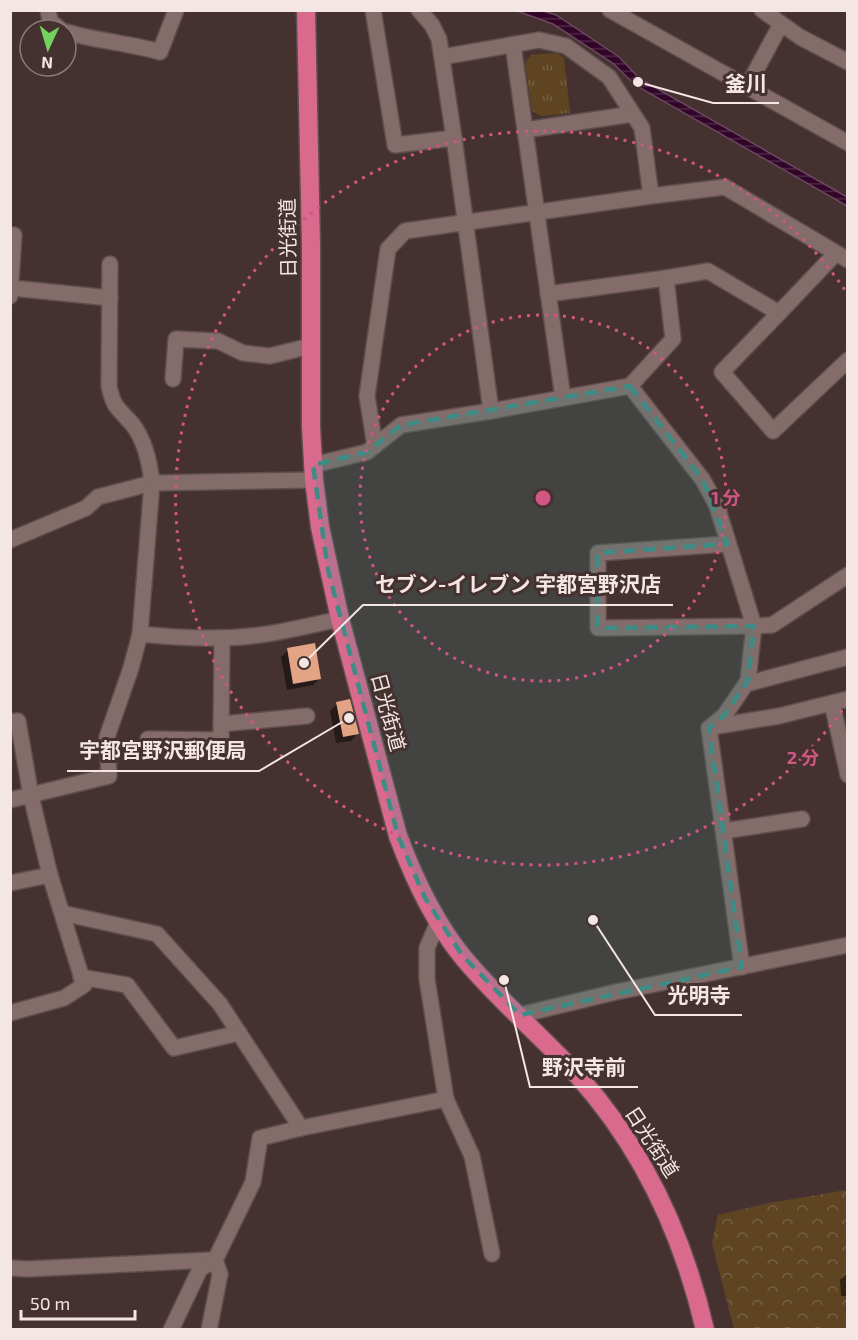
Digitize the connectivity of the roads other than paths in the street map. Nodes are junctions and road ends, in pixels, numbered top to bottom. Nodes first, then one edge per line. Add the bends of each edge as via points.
1 (176, 10) edge
2 (306, 10) edge
3 (373, 10) edge
4 (419, 10) edge
5 (610, 10) edge
6 (762, 10) edge
7 (781, 24) junction
8 (78, 35) edge
9 (513, 45) junction
10 (442, 57) junction
11 (848, 62) edge
12 (747, 87) junction
13 (633, 114) junction
14 (525, 130) junction
15 (454, 138) junction
16 (848, 143) edge
17 (651, 196) junction
18 (537, 212) junction
19 (466, 222) junction
20 (10, 235) edge
21 (842, 256) edge
22 (110, 264) dead end
23 (666, 278) junction
24 (11, 292) edge
25 (549, 294) junction
26 (110, 298) junction
27 (779, 313) junction
28 (310, 346) junction
29 (848, 360) edge
30 (173, 379) dead end
31 (630, 386) junction
32 (563, 398) junction
33 (491, 411) junction
34 (375, 446) junction
35 (314, 473) junction
36 (152, 483) junction
37 (10, 540) edge
38 (728, 544) junction
39 (848, 575) edge
40 (340, 619) junction
41 (754, 626) junction
42 (140, 634) junction
43 (222, 638) junction
44 (848, 657) edge
45 (746, 684) junction
46 (848, 699) edge
47 (832, 703) junction
48 (307, 716) dead end
49 (10, 722) edge
50 (221, 724) junction
51 (709, 728) junction
52 (148, 739) dead end
53 (848, 775) edge
54 (31, 796) junction
55 (10, 800) edge
56 (802, 819) dead end
57 (724, 831) junction
58 (50, 875) junction
59 (10, 883) edge
60 (62, 913) junction
61 (438, 922) junction
62 (848, 945) edge
63 (742, 967) junction
64 (81, 977) junction
65 (10, 1013) edge
66 (520, 1015) junction
67 (239, 1033) junction
68 (446, 1099) junction
69 (301, 1128) junction
70 (492, 1254) dead end
71 (215, 1260) junction
72 (10, 1268) edge
73 (171, 1329) edge
74 (209, 1329) edge
75 (705, 1329) edge

1 - 8 street via 160,52
2 - 28 highway, 日光街道
3 - 15 street via 395,146
4 - 10 street via 439,39
5 - 12 street
6 - 7 street
7 - 11 street
7 - 12 street
9 - 10 street
9 - 13 street via 539,40 566,46 609,77
9 - 14 street
10 - 15 street
12 - 16 street
13 - 14 street
13 - 17 street via 642,128
14 - 18 street
15 - 19 street
17 - 18 street
17 - 21 street via 725,187
18 - 19 street
18 - 25 street
19 - 33 street
19 - 34 street via 405,231 388,249 367,396
20 - 24 street via 14,235
21 - 27 street
22 - 26 street
23 - 25 street
23 - 27 street via 708,271
23 - 31 street via 673,339
24 - 26 street
25 - 32 street
26 - 36 street via 112,402 133,426 150,466
27 - 29 street via 722,372 773,431
28 - 30 street via 270,356 243,353 218,341 176,339
28 - 35 highway, 日光街道
31 - 32 street
31 - 38 street via 703,480 717,506
32 - 33 street
33 - 34 street via 401,425
34 - 35 street
35 - 36 street
35 - 40 highway, 日光街道 via 322,538
36 - 37 street via 98,496 86,508
36 - 42 street
38 - 41 street
38 - 41 street via 598,554 598,628
39 - 41 street via 772,625
40 - 43 street via 254,636
40 - 61 highway, 日光街道 via 399,836 410,869
41 - 45 street
42 - 43 street
42 - 54 street via 107,737 109,776
43 - 50 street
44 - 45 street
45 - 51 street via 724,716
46 - 47 street
47 - 51 street
47 - 53 street
48 - 50 street
49 - 54 street via 18,721
50 - 52 street via 221,740
51 - 57 street
54 - 55 street
54 - 58 street
56 - 57 street
57 - 63 street
58 - 59 street
58 - 60 street
60 - 64 street
60 - 67 street via 157,934 220,1004
61 - 66 highway, 日光街道 via 462,956
61 - 68 street via 427,948 427,979
62 - 63 street
63 - 66 street
64 - 65 street via 84,985 64,998
64 - 67 street via 127,985 174,1048
66 - 75 highway, 日光街道 via 580,1078 649,1176 680,1242
67 - 69 street
68 - 69 street
68 - 70 street via 472,1156
69 - 71 street via 260,1138 253,1182
71 - 72 street
71 - 73 street via 200,1269
71 - 74 street via 220,1275

